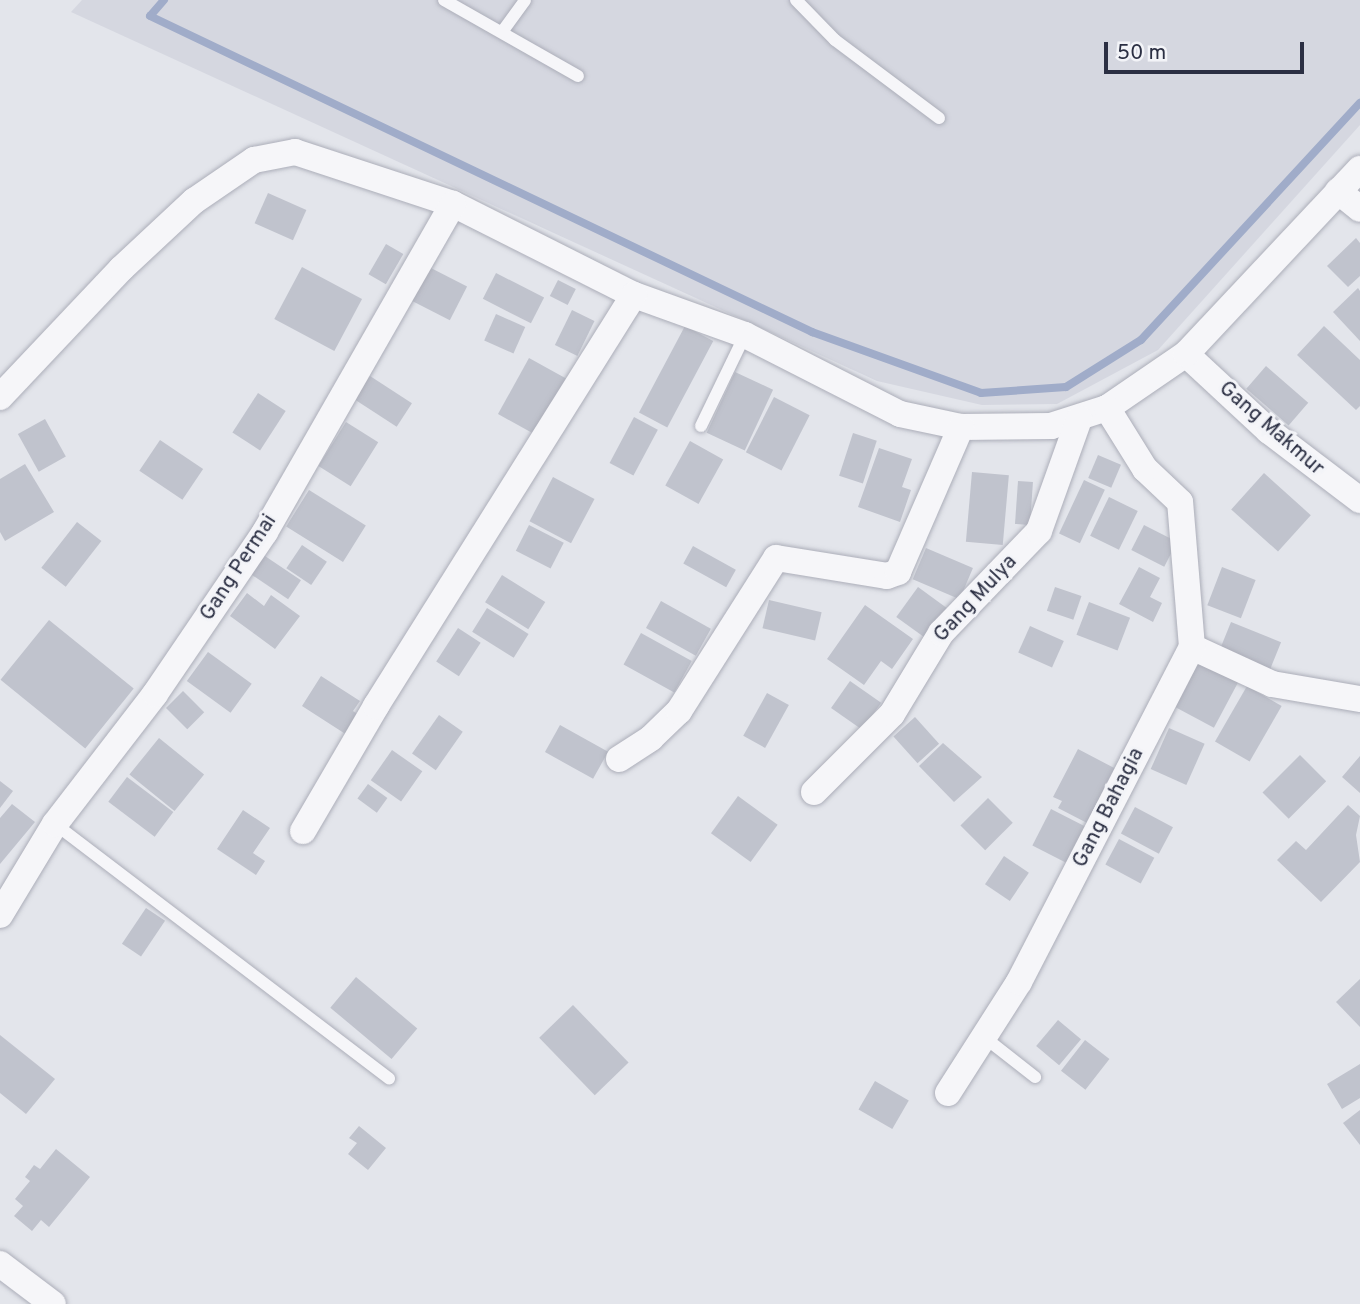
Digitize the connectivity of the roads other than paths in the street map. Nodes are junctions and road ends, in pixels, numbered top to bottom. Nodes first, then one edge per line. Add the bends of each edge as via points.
1 (444, 0) edge
2 (524, 0) edge
3 (796, 0) edge
4 (502, 33) junction
5 (578, 76) dead end
6 (939, 118) dead end
7 (1360, 169) edge
8 (1338, 191) junction
9 (453, 204) junction
10 (1360, 209) edge
11 (634, 295) junction
12 (745, 335) junction
13 (1185, 354) junction
14 (0, 397) edge
15 (1107, 408) junction
16 (1079, 419) junction
17 (701, 426) dead end
18 (961, 427) junction
19 (1360, 500) edge
20 (1192, 647) junction
21 (1360, 699) edge
22 (620, 759) dead end
23 (814, 792) dead end
24 (55, 824) junction
25 (303, 831) dead end
26 (3, 903) edge
27 (985, 1037) junction
28 (1035, 1077) dead end
29 (389, 1078) dead end
30 (948, 1093) dead end
31 (0, 1264) edge
32 (53, 1304) edge

1 - 4 lane
2 - 4 lane
3 - 6 lane via 835,40
4 - 5 lane
7 - 8 street
8 - 10 street
8 - 13 street
9 - 11 street
9 - 14 street via 295,152 254,160 194,201 130,260
9 - 24 street, Gang Permai via 265,531 155,694
11 - 12 street
11 - 25 street via 376,706
12 - 17 lane
12 - 18 street via 900,414
13 - 15 street
13 - 19 street, Gang Makmur via 1269,431
15 - 16 street
15 - 20 street via 1145,469 1180,502
16 - 18 street via 1051,426
16 - 23 street, Gang Mulya via 1039,531 941,633 891,714
18 - 22 street via 898,572 887,576 776,558 679,711
20 - 21 street via 1272,684
20 - 27 street, Gang Bahagia via 1019,982
24 - 26 street, Gang Permai
24 - 29 lane
27 - 28 lane
27 - 30 street, Gang Bahagia
31 - 32 street

